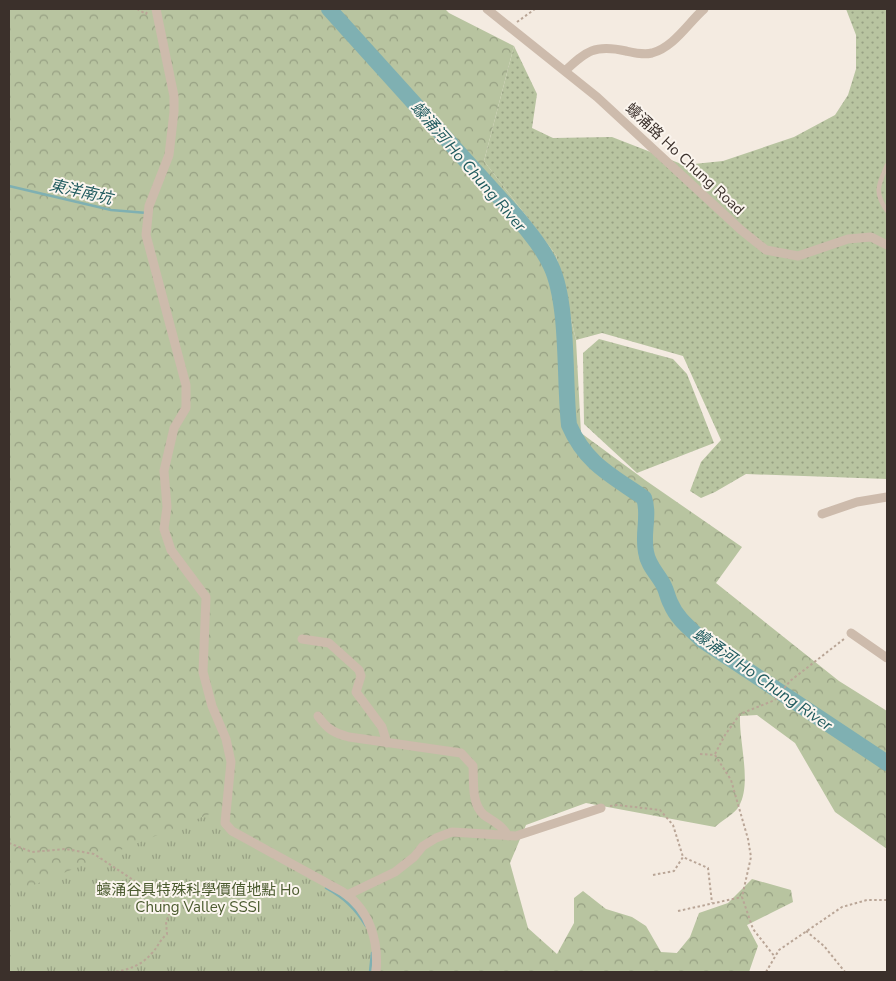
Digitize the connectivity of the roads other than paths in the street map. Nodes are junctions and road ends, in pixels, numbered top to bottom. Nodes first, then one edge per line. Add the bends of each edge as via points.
1 (156, 9) edge
2 (487, 9) edge
3 (704, 9) edge
4 (564, 71) junction
5 (887, 165) edge
6 (887, 211) edge
7 (887, 245) edge
8 (887, 497) edge
9 (822, 514) dead end
10 (851, 633) road end
11 (302, 639) dead end
12 (887, 658) edge
13 (318, 716) dead end
14 (386, 743) junction
15 (601, 808) road end
16 (508, 836) junction
17 (347, 895) junction
18 (376, 972) edge

1 - 17 street via 174,96 174,112 169,155 149,206 146,235 186,385 186,408 174,428 164,472 164,529 171,550 206,597 203,672 231,762 225,823 232,831
2 - 4 street, 蠔涌路 Ho Chung Road
3 - 4 street via 668,46 641,54 593,49
4 - 7 street, 蠔涌路 Ho Chung Road via 766,250 798,256 848,239 871,237
5 - 6 lane via 878,184 878,198
8 - 9 street via 857,502
10 - 12 street
11 - 14 street via 329,643 359,670 362,676 356,692 382,727
13 - 14 street via 333,732
14 - 16 street via 461,753 473,766 479,809
15 - 16 street
16 - 17 street via 452,832 423,846 395,872
17 - 18 street via 363,912 371,928 378,955

